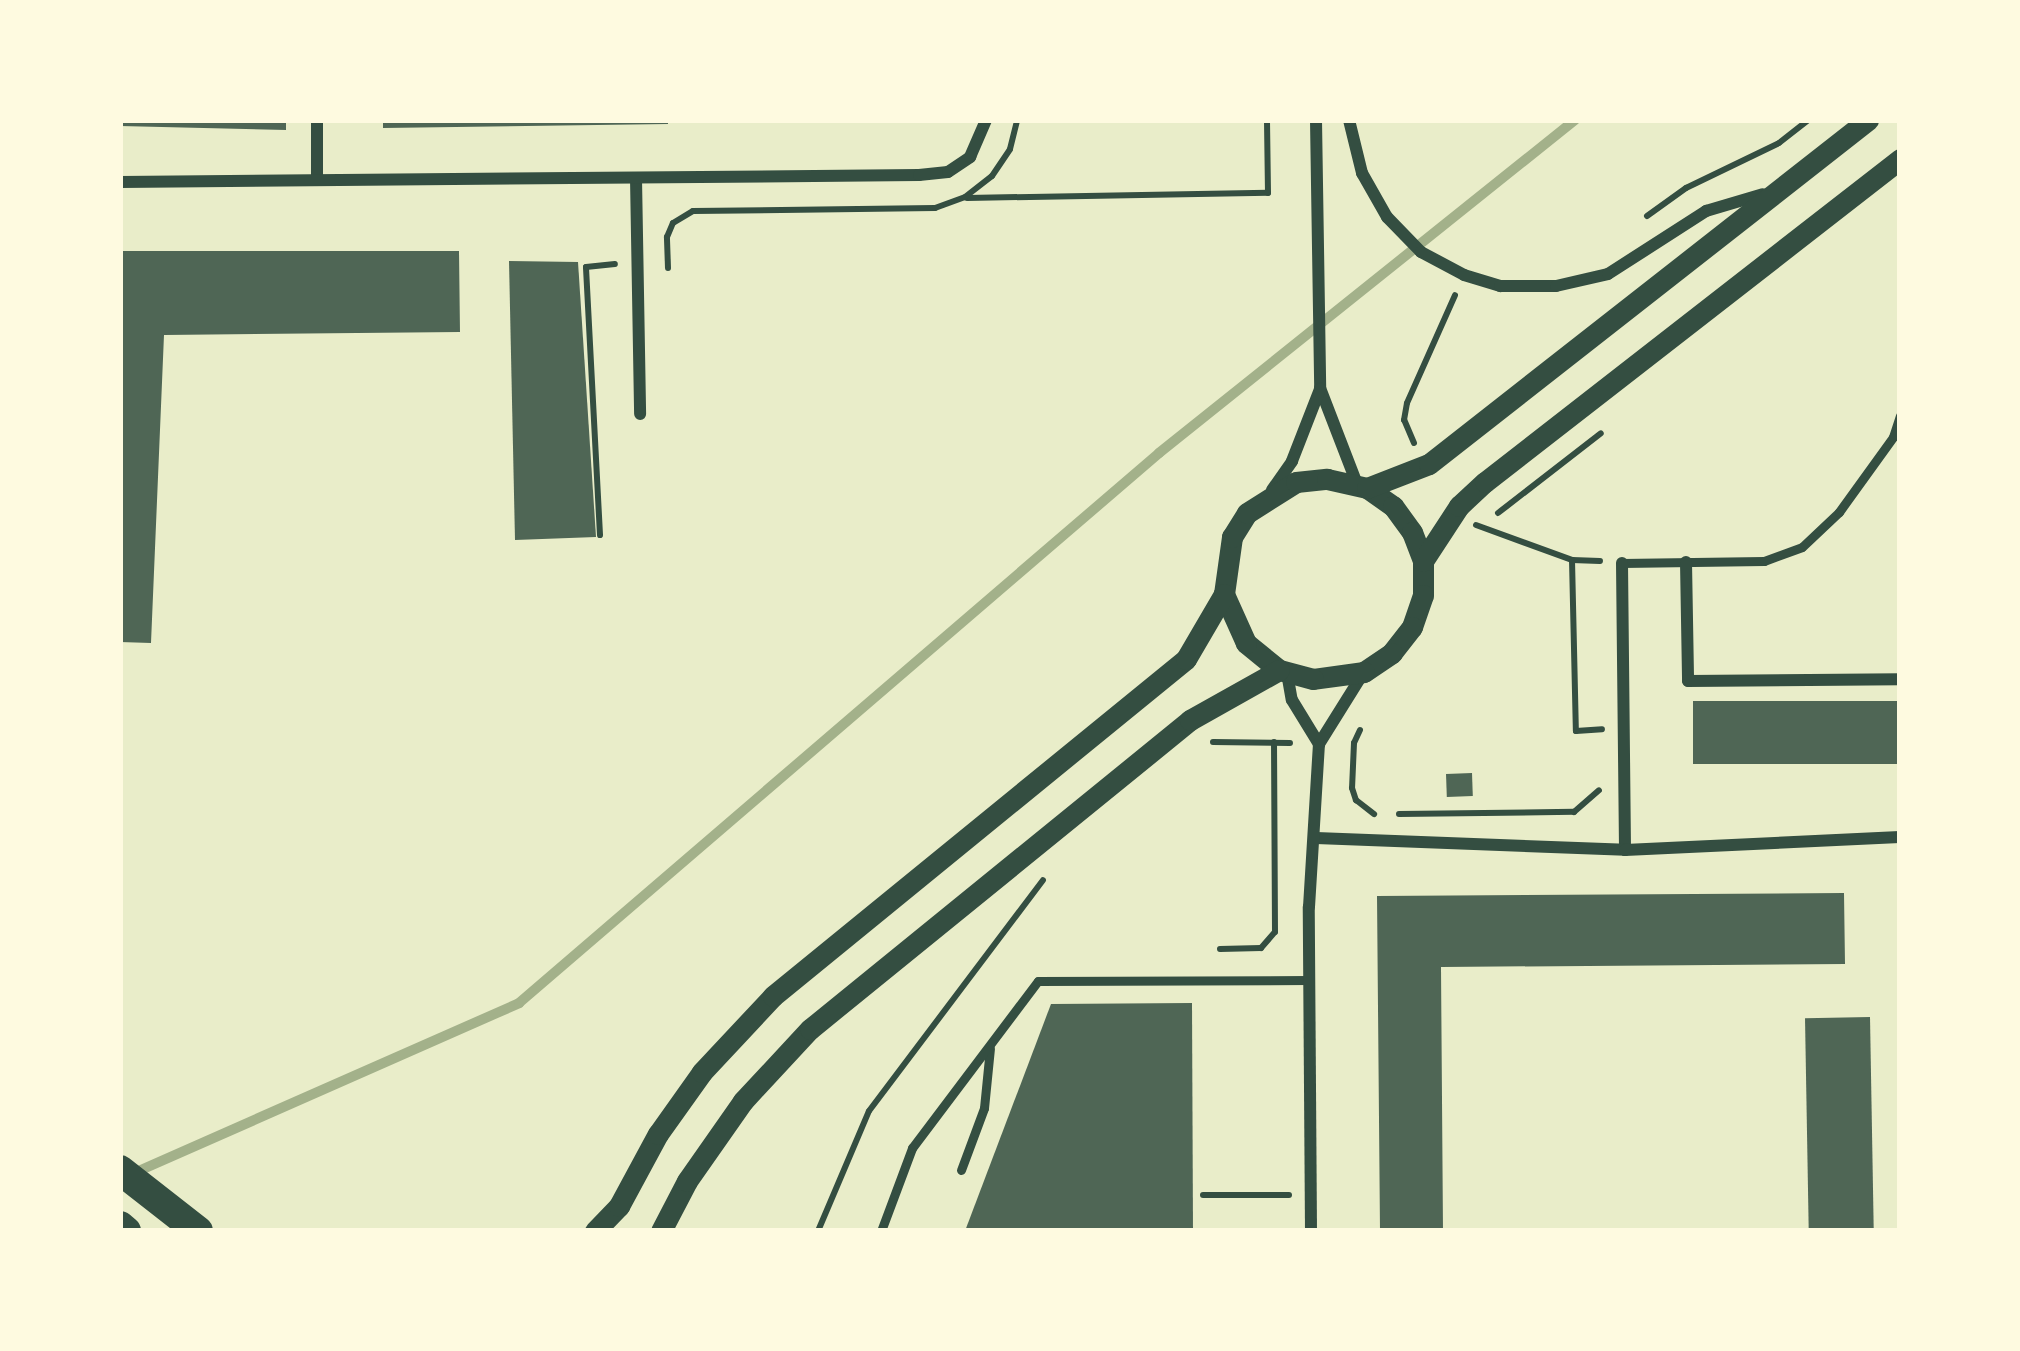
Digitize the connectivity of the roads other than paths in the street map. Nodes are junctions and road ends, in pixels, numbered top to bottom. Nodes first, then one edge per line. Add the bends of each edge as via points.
1 (316, 120) edge
2 (986, 120) edge
3 (1316, 120) edge
4 (1349, 120) edge
5 (1868, 120) edge
6 (1900, 159) edge
7 (636, 178) junction
8 (317, 180) junction
9 (120, 182) edge
10 (1776, 191) junction
11 (1320, 388) junction
12 (640, 414) dead end
13 (1900, 416) edge
14 (1362, 486) junction
15 (1269, 494) junction
16 (1423, 561) junction
17 (1622, 562) joint
18 (1686, 562) junction
19 (1224, 594) junction
20 (1364, 671) junction
21 (1283, 672) junction
22 (1900, 679) edge
23 (1319, 744) junction
24 (1900, 837) edge
25 (1316, 838) junction
26 (1625, 850) junction
27 (1309, 980) junction
28 (991, 1044) junction
29 (120, 1170) edge
30 (961, 1170) dead end
31 (198, 1231) edge
32 (595, 1231) edge
33 (661, 1231) edge
34 (881, 1231) edge
35 (1311, 1231) edge

1 - 8 street
2 - 7 street via 970,157 948,172
3 - 11 street
4 - 10 street via 1362,173 1387,217 1421,252 1500,286 1608,274 1706,211
5 - 10 street
6 - 16 street via 1459,506
7 - 8 street
7 - 12 street
8 - 9 street
10 - 14 street via 1429,464
11 - 14 street
11 - 15 street via 1292,461
13 - 18 lane via 1839,512 1802,548 1764,561
14 - 15 street via 1327,479
14 - 16 street via 1393,506
15 - 19 street via 1232,537
16 - 20 street via 1412,627
17 - 18 lane
17 - 26 street
18 - 22 street via 1688,681
19 - 21 street via 1246,643
19 - 32 street via 1186,659 773,996 702,1072
20 - 21 street via 1339,679
20 - 23 street
21 - 23 street
21 - 33 street via 1190,720 810,1029 742,1101
23 - 25 street
24 - 26 street
25 - 26 street
25 - 27 street
27 - 28 lane via 1038,981
27 - 35 street
28 - 30 lane via 984,1108
28 - 34 lane via 912,1148
29 - 31 main road

